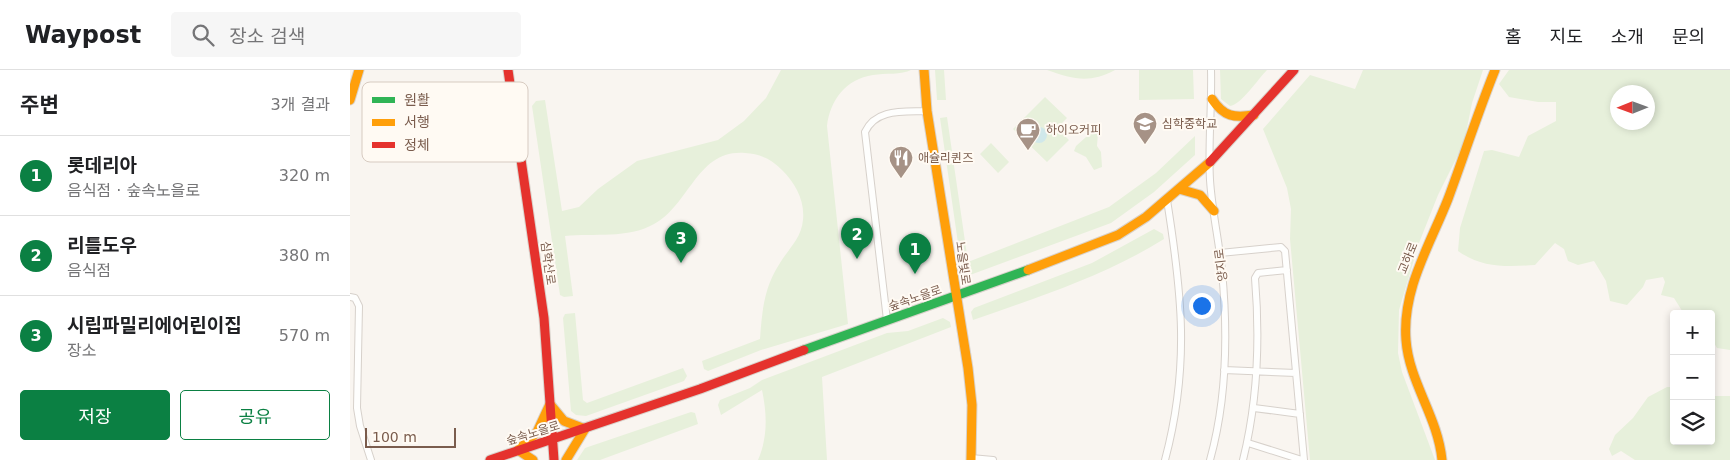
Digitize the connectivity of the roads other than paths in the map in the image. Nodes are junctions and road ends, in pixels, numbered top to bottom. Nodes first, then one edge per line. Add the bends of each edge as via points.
1 (359, 70) edge
2 (924, 70) edge
3 (1211, 70) edge
4 (1294, 70) edge
5 (1495, 70) edge
6 (1212, 99) junction
7 (350, 100) edge
8 (927, 111) junction
9 (1254, 115) junction
10 (521, 162) edge
11 (1210, 162) junction
12 (1179, 189) junction
13 (1167, 200) junction
14 (1214, 211) junction
15 (1220, 253) junction
16 (1287, 270) junction
17 (350, 297) edge
18 (955, 297) junction
19 (887, 320) junction
20 (1224, 370) junction
21 (1257, 371) junction
22 (1296, 373) junction
23 (550, 404) junction
24 (1254, 408) junction
25 (1300, 414) junction
26 (585, 429) junction
27 (552, 440) junction
28 (1248, 443) junction
29 (518, 450) junction
30 (971, 459) edge
31 (371, 460) edge
32 (490, 460) edge
33 (533, 460) edge
34 (554, 460) edge
35 (566, 460) edge
36 (993, 460) edge
37 (1165, 460) edge
38 (1210, 460) edge
39 (1244, 460) edge
40 (1303, 460) edge
41 (1442, 460) edge

1 - 7 street
2 - 8 street, 노을빛로
3 - 6 street, 양지로
4 - 9 street, 숲속노을로
5 - 41 street, 교하로 via 1443,210 1411,284 1406,309 1406,341 1414,378 1436,426
6 - 9 street via 1220,112 1231,118
6 - 11 street, 양지로
8 - 18 street, 노을빛로
8 - 19 street via 880,116 865,132
9 - 11 street, 숲속노을로
10 - 23 street, 심학산로 via 544,318
11 - 12 street, 숲속노을로
11 - 14 street, 양지로
12 - 13 street, 숲속노을로
12 - 14 street via 1200,195
13 - 18 street, 숲속노을로 via 1109,239
13 - 37 street via 1180,283 1182,334 1177,403
14 - 15 street, 양지로
15 - 16 street via 1281,247 1285,251
15 - 20 street, 양지로 via 1225,308
16 - 21 street via 1258,273 1255,278
16 - 22 street
17 - 31 street via 355,298 359,306 357,408
18 - 19 street, 숲속노을로
18 - 30 street, 노을빛로 via 972,405
19 - 26 street, 숲속노을로
20 - 21 street
20 - 38 street, 양지로
21 - 22 street
21 - 24 street
22 - 25 street
23 - 26 street via 564,421
23 - 27 street, 심학산로
23 - 29 street via 538,432
24 - 25 street
24 - 28 street
25 - 40 street
26 - 27 street, 숲속노을로
26 - 35 street
27 - 29 street, 숲속노을로
27 - 34 street, 심학산로
28 - 39 street
28 - 40 street
29 - 32 street, 숲속노을로
29 - 33 street
30 - 36 street

